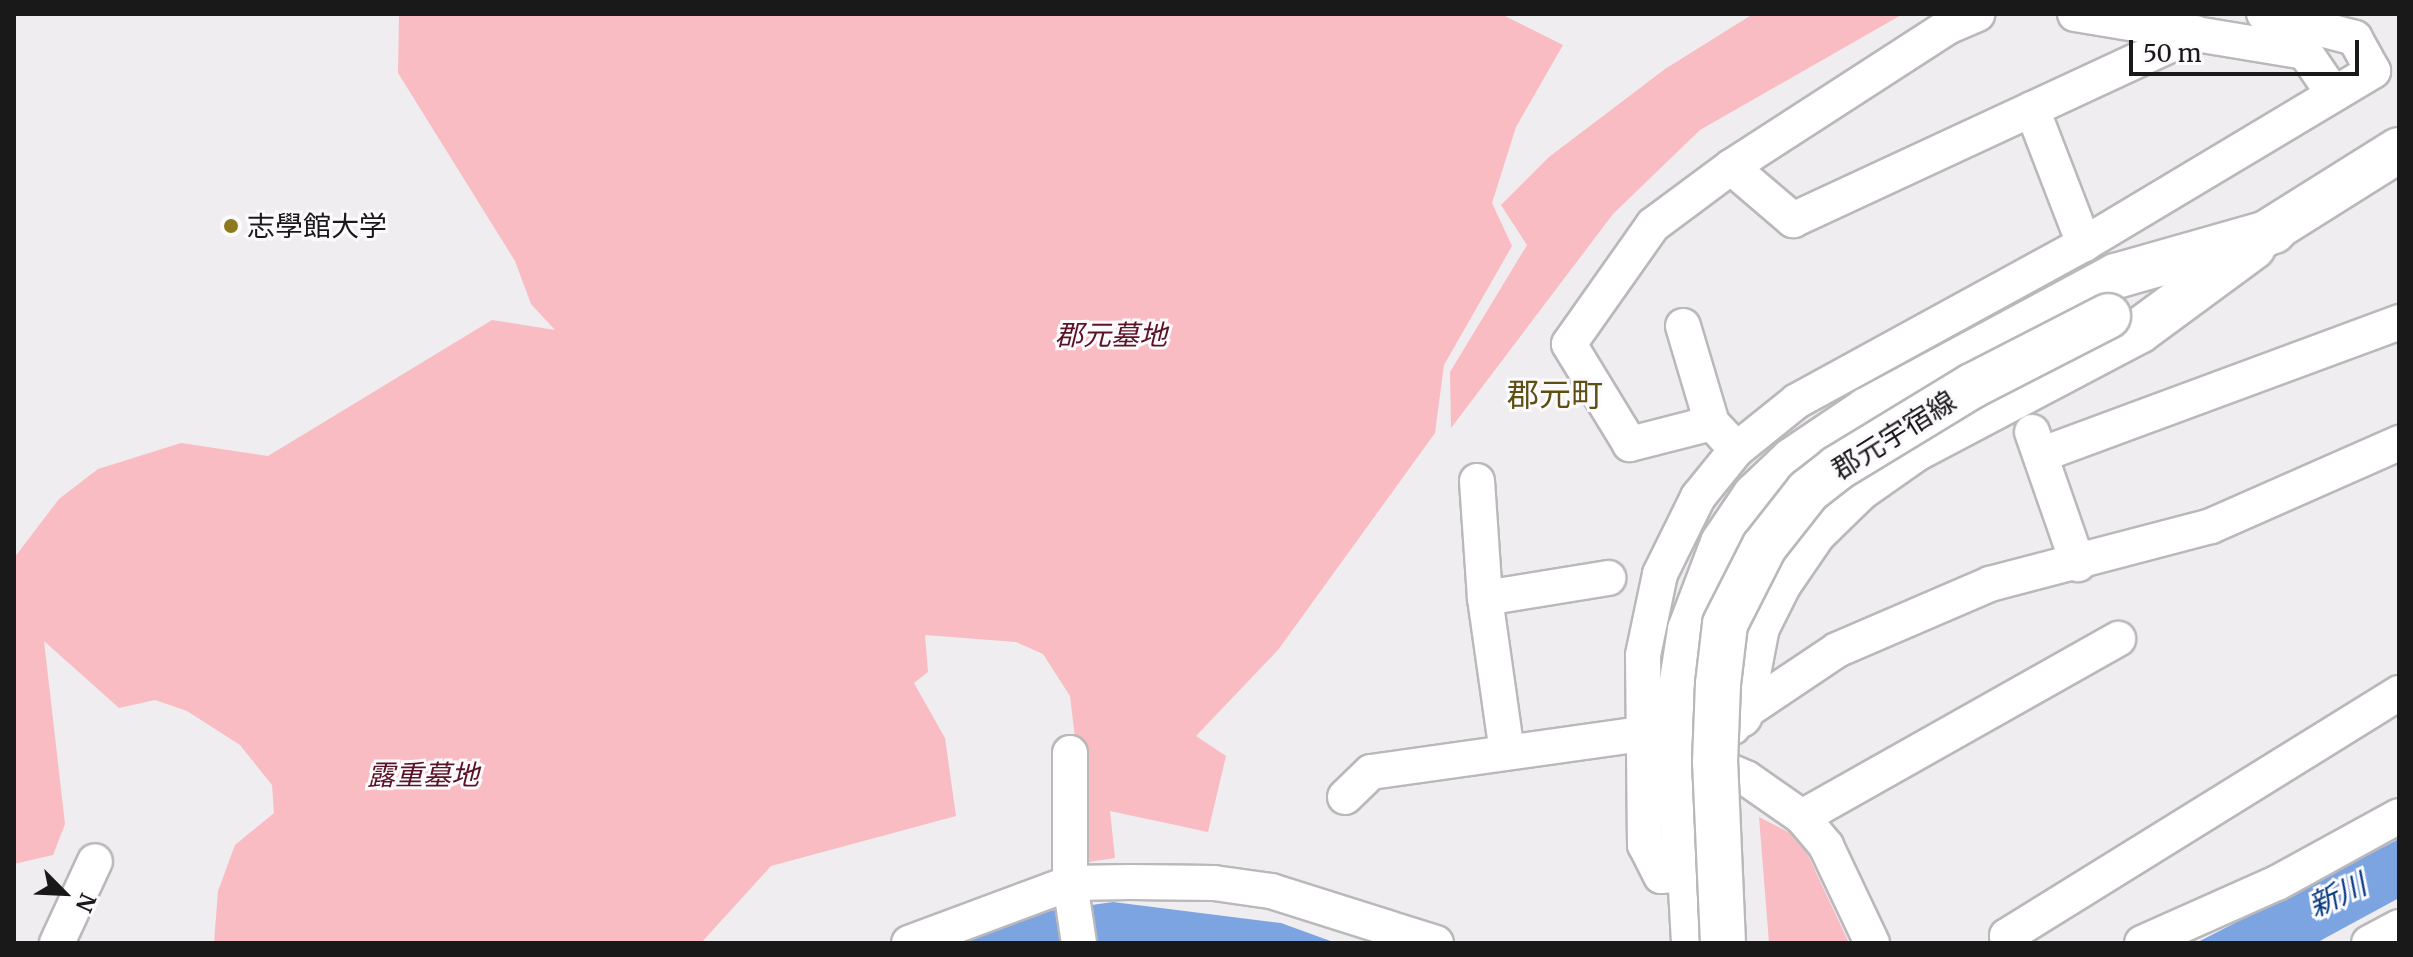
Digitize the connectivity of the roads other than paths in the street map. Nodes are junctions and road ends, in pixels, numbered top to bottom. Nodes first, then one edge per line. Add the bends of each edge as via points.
1 (1977, 14) edge
2 (2075, 14) edge
3 (2264, 14) edge
4 (2196, 33) junction
5 (2333, 93) junction
6 (2032, 109) junction
7 (2399, 150) edge
8 (1731, 167) junction
9 (2274, 231) junction
10 (2084, 244) junction
11 (2399, 322) edge
12 (1683, 326) dead end
13 (1712, 423) junction
14 (2399, 443) edge
15 (1736, 450) junction
16 (1477, 481) dead end
17 (2078, 564) junction
18 (1608, 578) dead end
19 (1485, 598) junction
20 (2118, 639) dead end
21 (2399, 693) edge
22 (1740, 715) junction
23 (1640, 734) junction
24 (1507, 752) junction
25 (1070, 753) dead end
26 (1713, 764) junction
27 (1345, 797) dead end
28 (2399, 816) edge
29 (1802, 817) junction
30 (95, 861) dead end
31 (1684, 864) junction
32 (1070, 883) junction
33 (2399, 927) edge
34 (57, 943) edge
35 (909, 943) edge
36 (1079, 943) edge
37 (1436, 943) edge
38 (1689, 943) edge
39 (1723, 943) edge
40 (1872, 943) edge
41 (2011, 943) edge
42 (2142, 943) edge
43 (2369, 943) edge

1 - 8 street via 1947,27
2 - 4 street
3 - 5 street via 2355,38 2373,71
4 - 5 street via 2305,52
4 - 6 street
5 - 10 street
6 - 8 street via 1793,220
6 - 10 street
7 - 9 street, 郡元宇宿線
8 - 13 street via 1653,225 1569,344 1630,444
9 - 22 street via 2139,331 1915,449 1858,489 1814,532 1779,583 1757,627
9 - 31 street via 2116,276 1867,410 1793,460 1755,496 1723,543 1690,630 1680,694
9 - 39 street, 郡元宇宿線, bridge via 1972,386 1837,468 1808,491 1764,547 1725,624 1718,684 1715,762
10 - 15 street via 1797,401
11 - 17 street via 2037,443
12 - 13 street
13 - 15 street
14 - 17 street via 2211,526
15 - 23 street via 1698,497 1660,574 1643,655
16 - 19 street
17 - 22 street via 1990,584 1837,650
18 - 19 street
19 - 24 street
20 - 29 street
21 - 41 street via 2007,936
22 - 26 street
23 - 24 street
23 - 31 street via 1645,845 1661,876
24 - 27 street via 1371,772
25 - 32 street
26 - 29 street via 1746,778
26 - 31 street via 1689,820
28 - 42 street via 2277,883
29 - 40 street via 1826,846
30 - 34 street
31 - 38 street
32 - 35 street
32 - 36 street
32 - 37 street via 1214,883 1271,891
33 - 43 street

